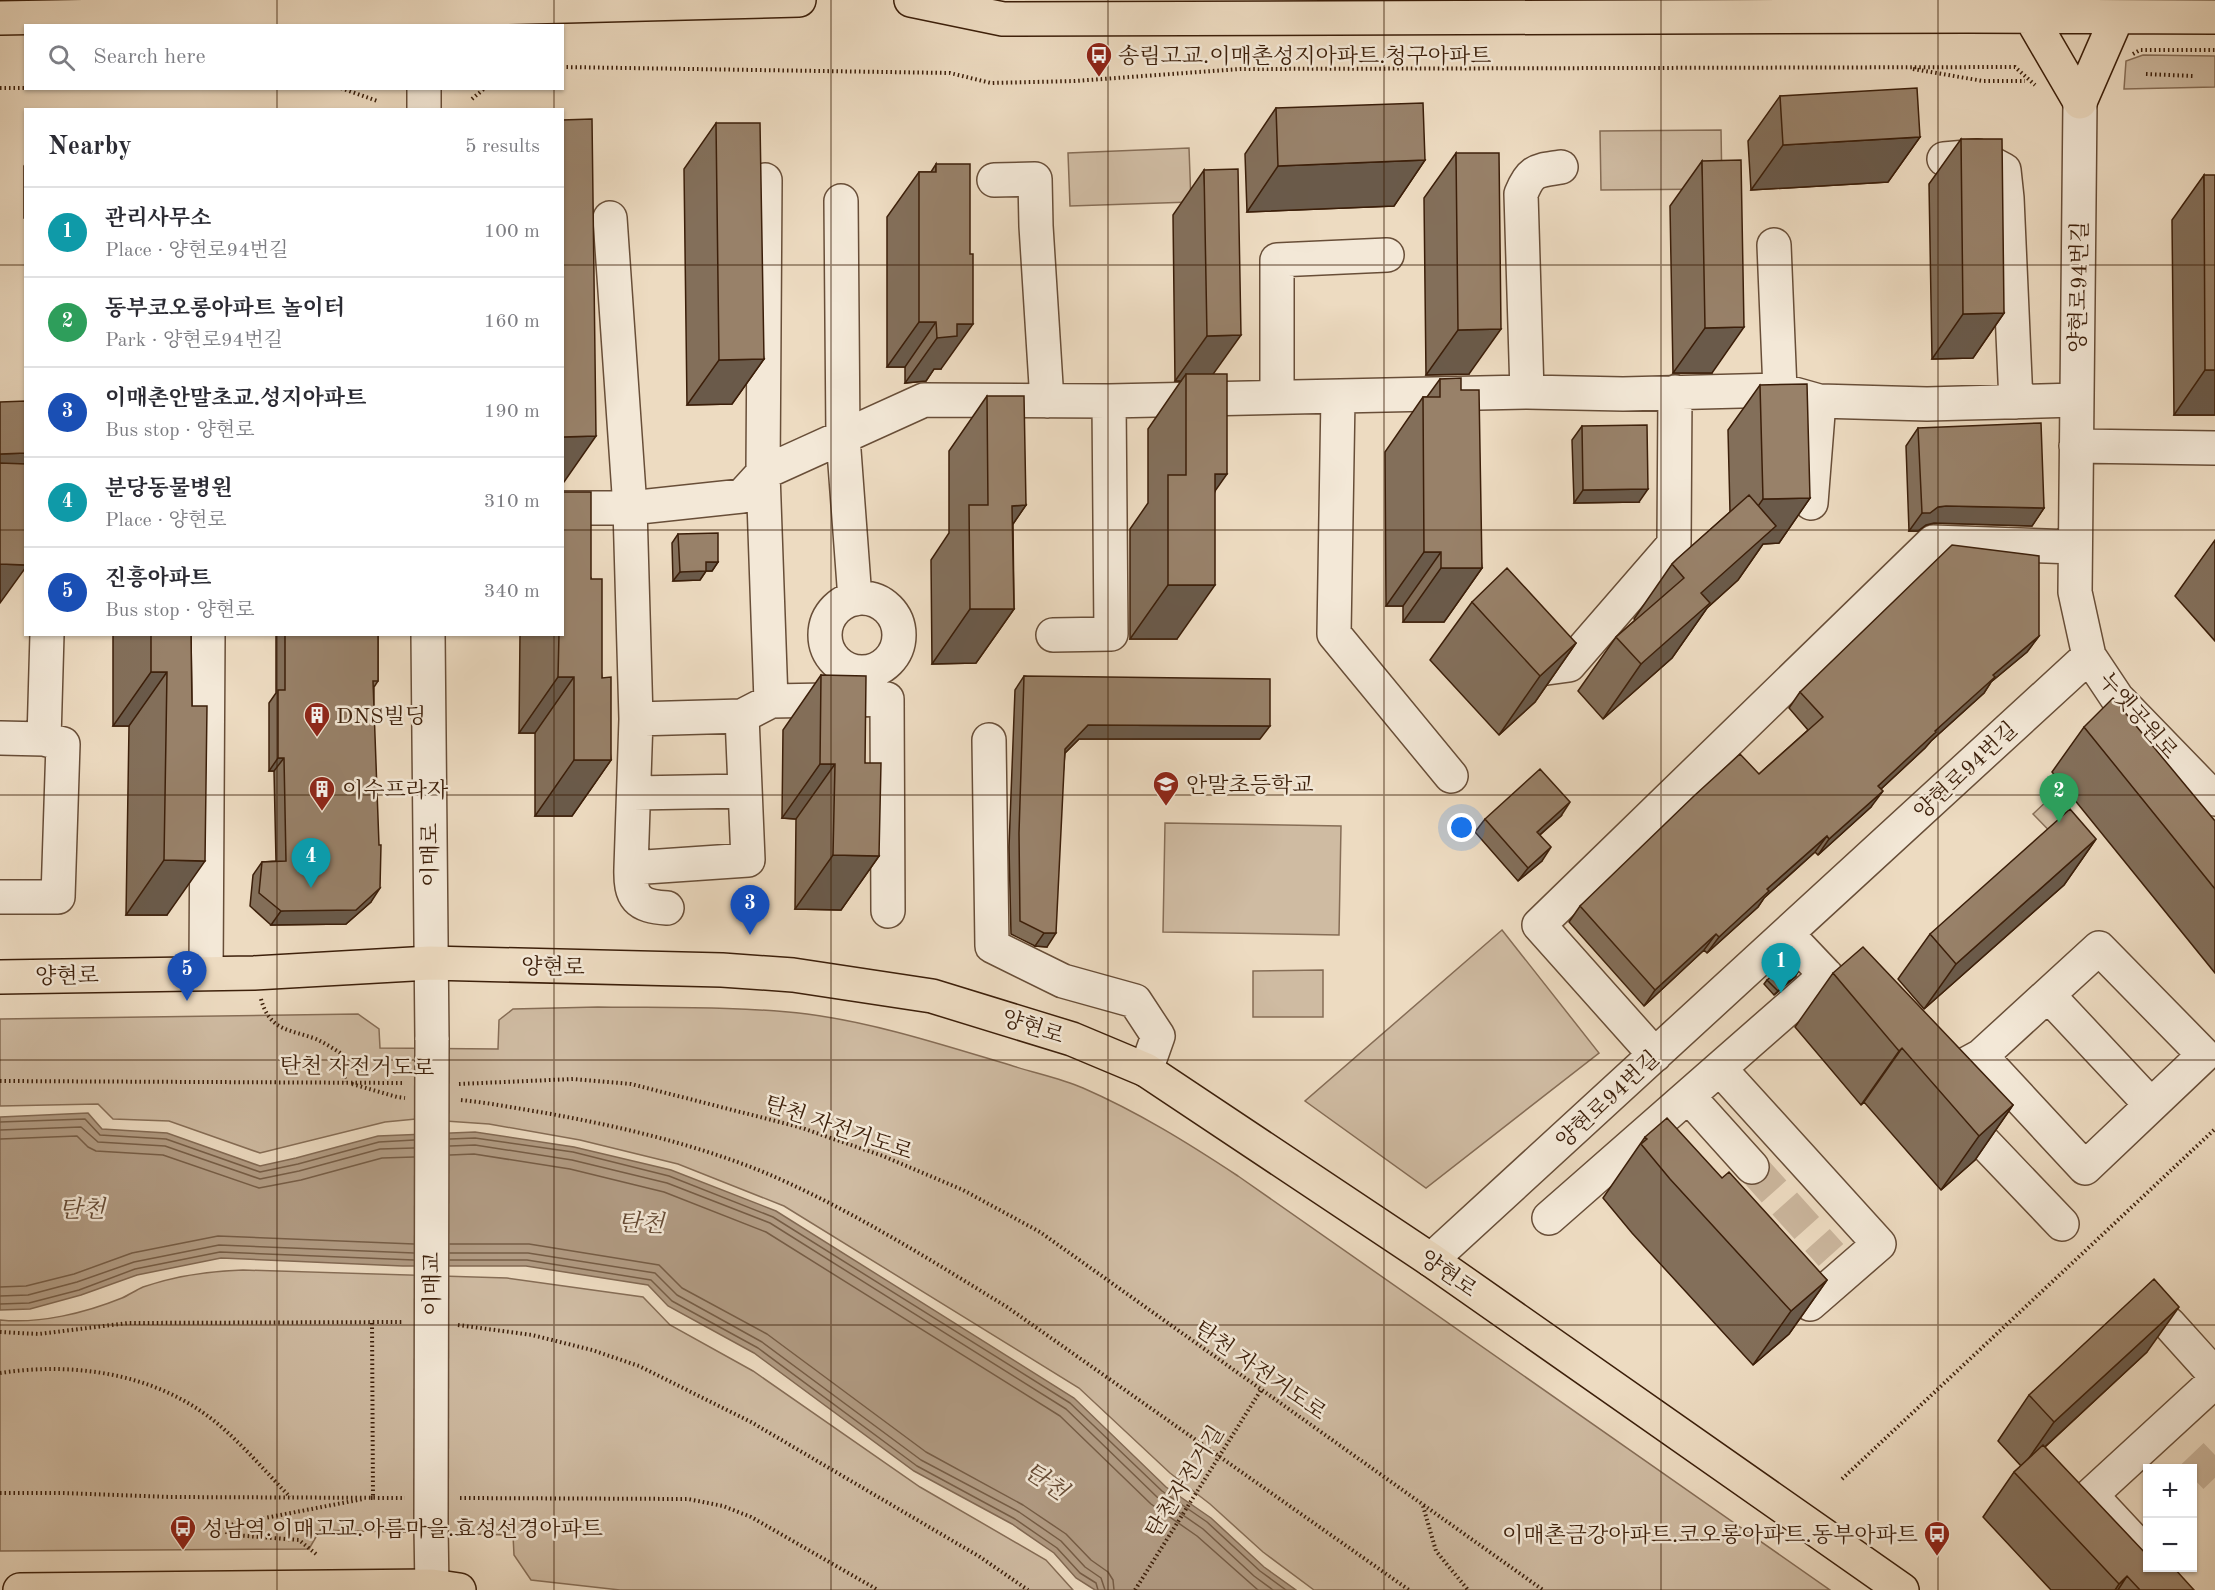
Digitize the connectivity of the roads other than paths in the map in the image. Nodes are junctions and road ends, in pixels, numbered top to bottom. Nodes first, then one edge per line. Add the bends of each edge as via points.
1 (799, 0) edge
2 (911, 0) edge
3 (693, 1) edge
4 (425, 11) edge
5 (2030, 16) junction
6 (2117, 17) junction
7 (2215, 17) edge
8 (0, 18) edge
9 (424, 90) edge
10 (2080, 102) junction
11 (424, 108) edge
12 (1944, 159) dead end
13 (1561, 167) dead end
14 (765, 180) dead end
15 (994, 180) dead end
16 (841, 201) dead end
17 (610, 218) dead end
18 (1774, 245) dead end
19 (1387, 255) dead end
20 (1780, 390) junction
21 (1527, 392) junction
22 (1675, 392) junction
23 (1277, 397) junction
24 (1338, 397) junction
25 (1109, 400) junction
26 (2076, 400) junction
27 (1047, 401) junction
28 (1819, 402) junction
29 (2016, 402) junction
30 (843, 437) junction
31 (2076, 446) junction
32 (2215, 448) edge
33 (763, 473) junction
34 (1811, 503) edge
35 (564, 508) edge
36 (630, 508) junction
37 (2075, 547) junction
38 (855, 598) dead end
39 (1053, 635) dead end
40 (47, 636) edge
41 (208, 636) edge
42 (428, 636) edge
43 (2089, 656) junction
44 (1538, 658) edge
45 (771, 701) junction
46 (742, 716) junction
47 (636, 719) junction
48 (0, 738) edge
49 (44, 739) junction
50 (989, 740) dead end
51 (1451, 776) dead end
52 (745, 791) junction
53 (634, 793) junction
54 (2215, 799) edge
55 (632, 868) junction
56 (0, 897) edge
57 (667, 908) dead end
58 (888, 911) dead end
59 (1787, 934) junction
60 (430, 963) junction
61 (206, 973) junction
62 (1826, 975) junction
63 (0, 977) edge
64 (2048, 994) junction
65 (1881, 1034) edge
66 (432, 1040) joint
67 (1655, 1055) junction
68 (1981, 1056) junction
69 (1720, 1069) junction
70 (1146, 1070) junction
71 (1688, 1096) junction
72 (2151, 1105) junction
73 (1752, 1167) tunnel mouth
74 (1549, 1218) dead end
75 (2062, 1224) dead end
76 (1762, 1252) edge
77 (1431, 1260) junction
78 (2169, 1324) edge
79 (2215, 1375) edge
80 (2215, 1381) edge
81 (2143, 1545) edge
82 (246, 1589) edge
83 (441, 1589) edge
84 (20, 1590) edge
85 (1902, 1590) edge

1 - 3 main road
2 - 5 main road via 1003,19
3 - 4 main road
4 - 8 main road
5 - 6 main road
5 - 10 main road
6 - 7 main road
6 - 10 main road
9 - 11 street
10 - 26 street, 양현로94번길
12 - 29 street via 1978,156 2004,170
13 - 21 street via 1535,172 1521,194
14 - 33 street
15 - 27 street via 1035,179
16 - 30 street
17 - 36 street
18 - 20 street
19 - 23 street via 1277,260
20 - 22 street
20 - 28 street
21 - 22 street
21 - 24 street
22 - 44 street via 1674,544 1569,665 1547,668
23 - 24 street
23 - 25 street
24 - 51 street via 1334,634
25 - 27 street
25 - 39 street via 1111,634
26 - 29 street
26 - 31 street, 양현로94번길
27 - 30 street via 924,400
28 - 29 street
28 - 34 street
30 - 33 street
30 - 38 street
31 - 32 street
31 - 37 street, 양현로94번길
33 - 36 street via 742,496
33 - 45 street
35 - 36 street
36 - 47 street
37 - 43 street, 양현로94번길 via 2075,592
37 - 67 street via 1933,542 1539,926
40 - 49 street
41 - 61 street
42 - 60 street, 이매로
43 - 54 street, 누엣공원로 via 2117,698
43 - 59 street, 양현로94번길
45 - 46 street
45 - 58 street via 887,699
46 - 47 street
46 - 52 street
47 - 53 street
48 - 49 street
49 - 56 street via 63,744 58,897
50 - 70 street via 992,946 1063,981 1135,1001 1158,1036
52 - 53 street
52 - 55 street via 748,860
53 - 55 street
55 - 57 street via 631,887 638,900
59 - 62 street
59 - 67 street, 양현로94번길
60 - 61 main road, 양현로
60 - 66 street, 이매로
60 - 70 main road, 양현로 via 722,970 864,985 932,996 987,1011 1072,1039
61 - 63 main road, 양현로
62 - 65 street
62 - 69 street
64 - 68 street
64 - 72 street
64 - 72 street via 2099,948 2204,1055
66 - 83 street, 이매교, bridge via 431,1527
67 - 77 street, 양현로94번길
68 - 72 street via 2085,1168
68 - 75 street via 1921,1076
69 - 71 street
69 - 76 street via 1880,1244 1810,1304
70 - 77 main road, 양현로
71 - 73 street
71 - 74 street via 1658,1139
77 - 85 main road, 양현로
78 - 79 street
80 - 81 street via 2091,1494
82 - 83 main road
82 - 84 main road

